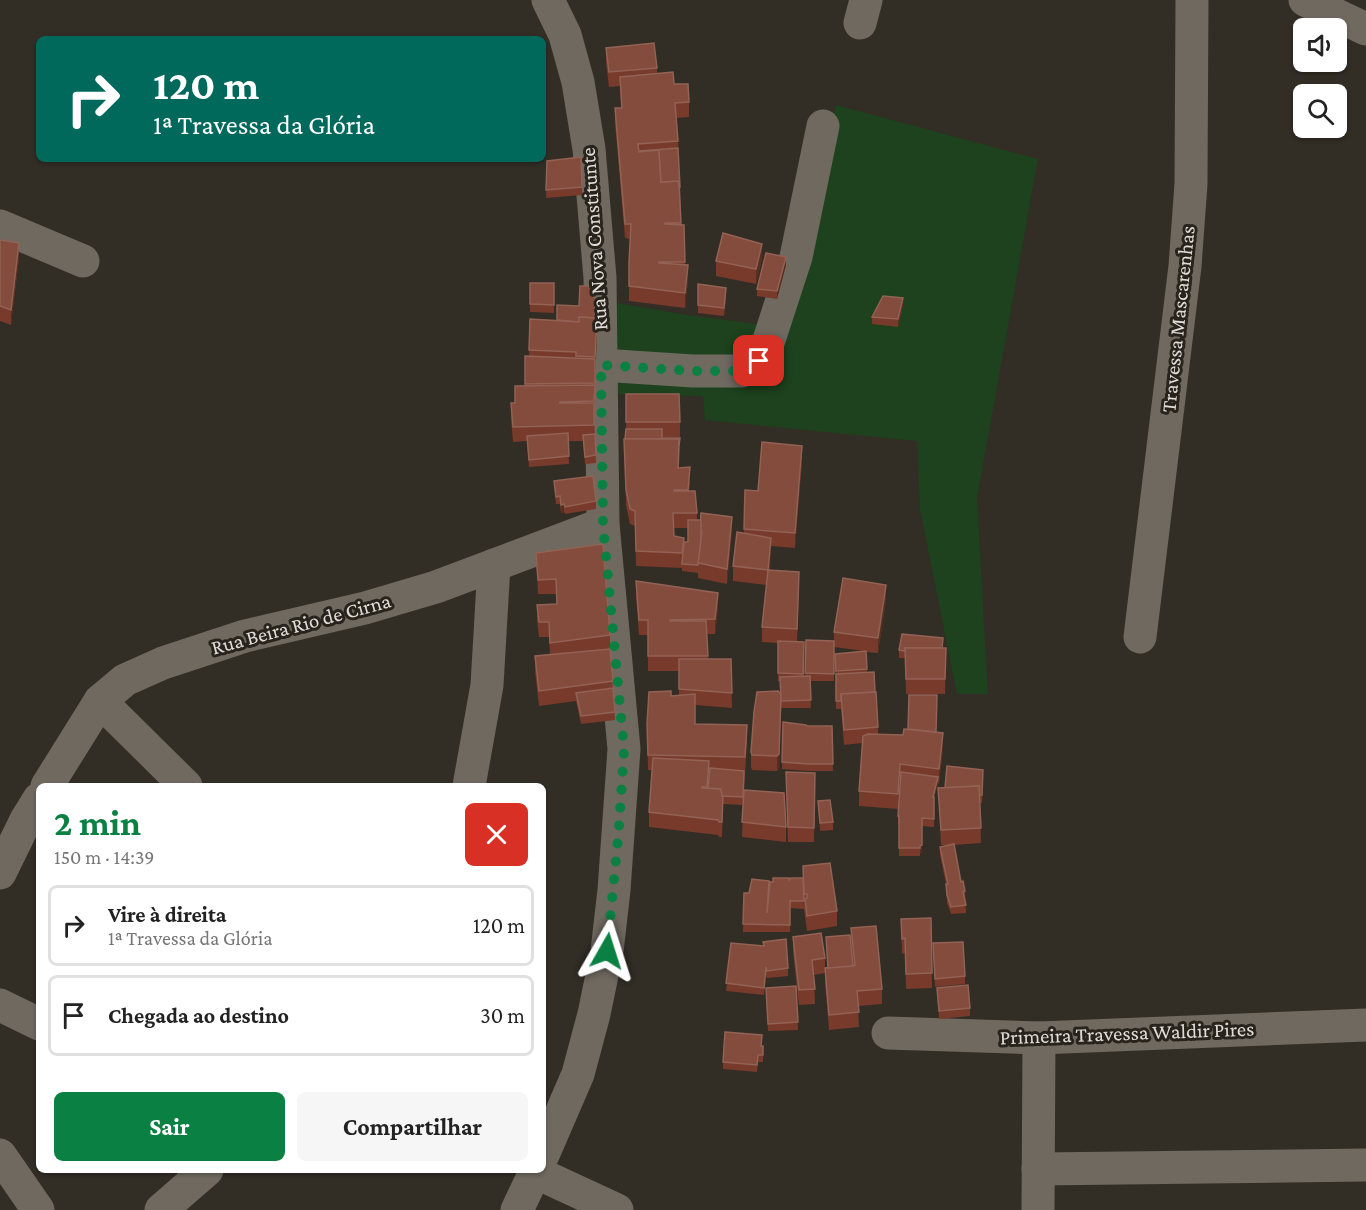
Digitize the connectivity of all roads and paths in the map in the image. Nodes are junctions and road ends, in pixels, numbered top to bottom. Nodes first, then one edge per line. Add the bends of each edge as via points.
1 (548, 0) edge
2 (1192, 0) edge
3 (1305, 0) edge
4 (1364, 24) edge
5 (823, 126) dead end
6 (0, 226) edge
7 (83, 261) dead end
8 (601, 365) junction
9 (603, 524) junction
10 (494, 565) junction
11 (1140, 637) dead end
12 (100, 700) junction
13 (49, 783) edge
14 (183, 783) edge
15 (470, 783) edge
16 (36, 804) edge
17 (0, 873) edge
18 (0, 1005) edge
19 (36, 1023) edge
20 (1366, 1025) edge
21 (888, 1033) dead end
22 (1039, 1038) junction
23 (546, 1147) edge
24 (0, 1155) edge
25 (546, 1165) edge
26 (1366, 1165) edge
27 (1038, 1168) junction
28 (203, 1173) edge
29 (534, 1173) edge
30 (38, 1210) edge
31 (160, 1210) edge
32 (517, 1210) edge
33 (617, 1210) edge
34 (1038, 1210) edge

1 - 8 street, Rua Nova Constitunte via 565,35 578,82 589,149 600,278
2 - 11 street, Travessa Mascarenhas via 1191,184 1185,266
3 - 4 street
5 - 8 street via 796,257 759,361 742,371
6 - 7 street
8 - 9 street, Rua Nova Constitunte
9 - 10 street, Rua Beira Rio de Cirna
9 - 23 street, Rua Nova Constitunte via 624,749 614,890 594,1014 578,1074
10 - 12 street, Rua Beira Rio de Cirna via 436,587 245,636 163,663 125,680
10 - 15 street via 487,685
12 - 13 street, Rua Beira Rio de Cirna
12 - 14 street
16 - 17 street
18 - 19 street
20 - 22 street, Primeira Travessa Waldir Pires
21 - 22 street, Primeira Travessa Waldir Pires
22 - 27 street
24 - 30 street
25 - 33 street
26 - 27 street
27 - 34 street
28 - 31 street
29 - 32 street, Rua Nova Constitunte

